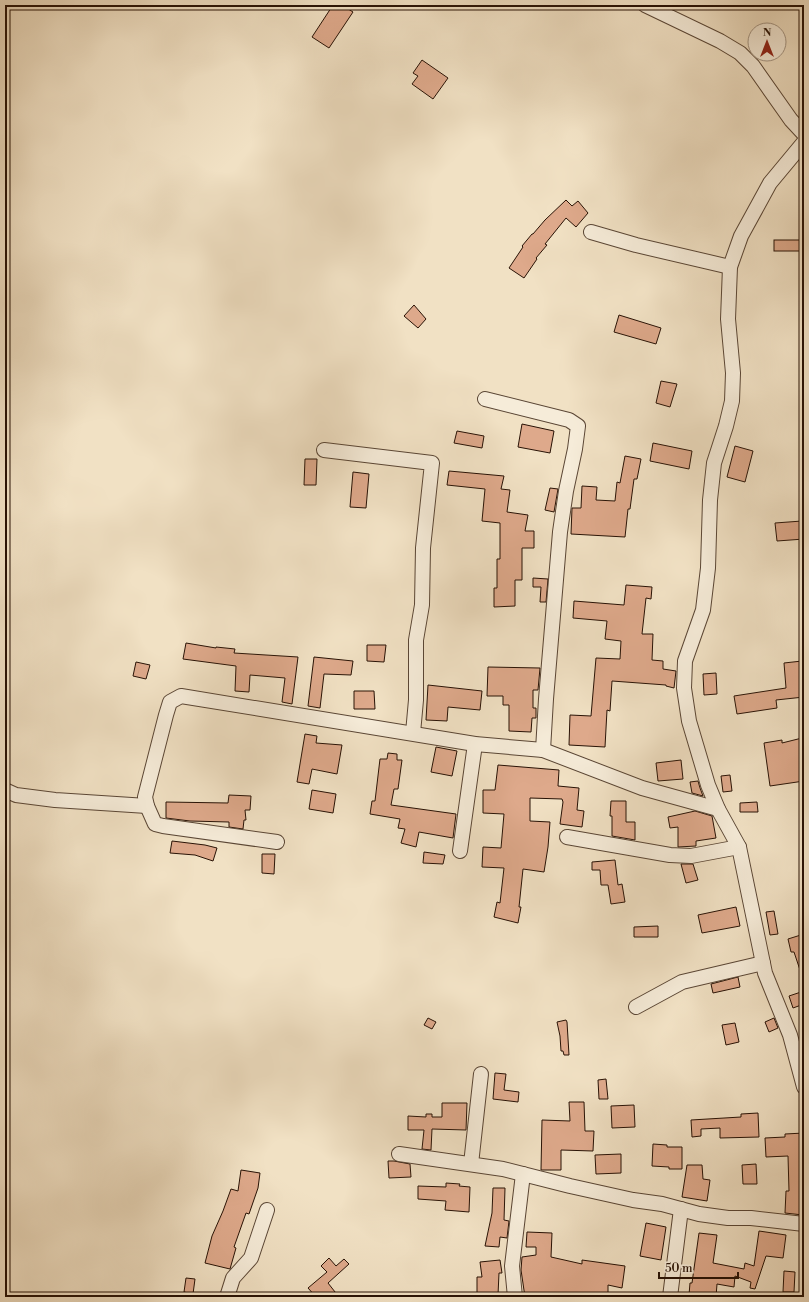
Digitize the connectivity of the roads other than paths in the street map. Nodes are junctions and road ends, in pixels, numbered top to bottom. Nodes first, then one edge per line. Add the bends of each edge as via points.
1 (645, 5) edge
2 (804, 134) edge
3 (804, 142) edge
4 (591, 232) dead end
5 (730, 267) junction
6 (485, 400) dead end
7 (324, 450) dead end
8 (413, 733) junction
9 (475, 744) junction
10 (543, 750) junction
11 (5, 790) edge
12 (147, 806) junction
13 (718, 810) junction
14 (567, 837) dead end
15 (277, 842) dead end
16 (739, 847) junction
17 (460, 851) dead end
18 (764, 963) junction
19 (636, 1007) dead end
20 (481, 1074) dead end
21 (804, 1087) edge
22 (399, 1154) dead end
23 (471, 1164) junction
24 (523, 1174) junction
25 (681, 1209) junction
26 (267, 1210) dead end
27 (804, 1224) edge
28 (227, 1297) edge
29 (515, 1297) edge
30 (670, 1297) edge

1 - 2 street via 720,41 740,54 753,66
3 - 5 street via 770,183 741,236
4 - 5 street
5 - 13 street via 728,319 733,373 732,401 714,464 703,610 684,661 684,688 689,721
6 - 10 street via 568,420 578,426 560,532
7 - 8 street via 432,463 423,548 422,605 416,640
8 - 9 street
8 - 12 street via 182,696 170,702 145,797
9 - 10 street
9 - 17 street
10 - 13 street via 642,788
11 - 12 street via 56,800
12 - 15 street via 155,824
13 - 16 street
14 - 16 street via 670,855 691,856
16 - 18 street
18 - 19 street via 682,982
18 - 21 street via 765,973 790,1035
20 - 23 street
22 - 23 street
23 - 24 street via 503,1168
24 - 25 street
24 - 29 street via 512,1266
25 - 27 street via 721,1217
25 - 30 street
26 - 28 street via 251,1258 233,1278

